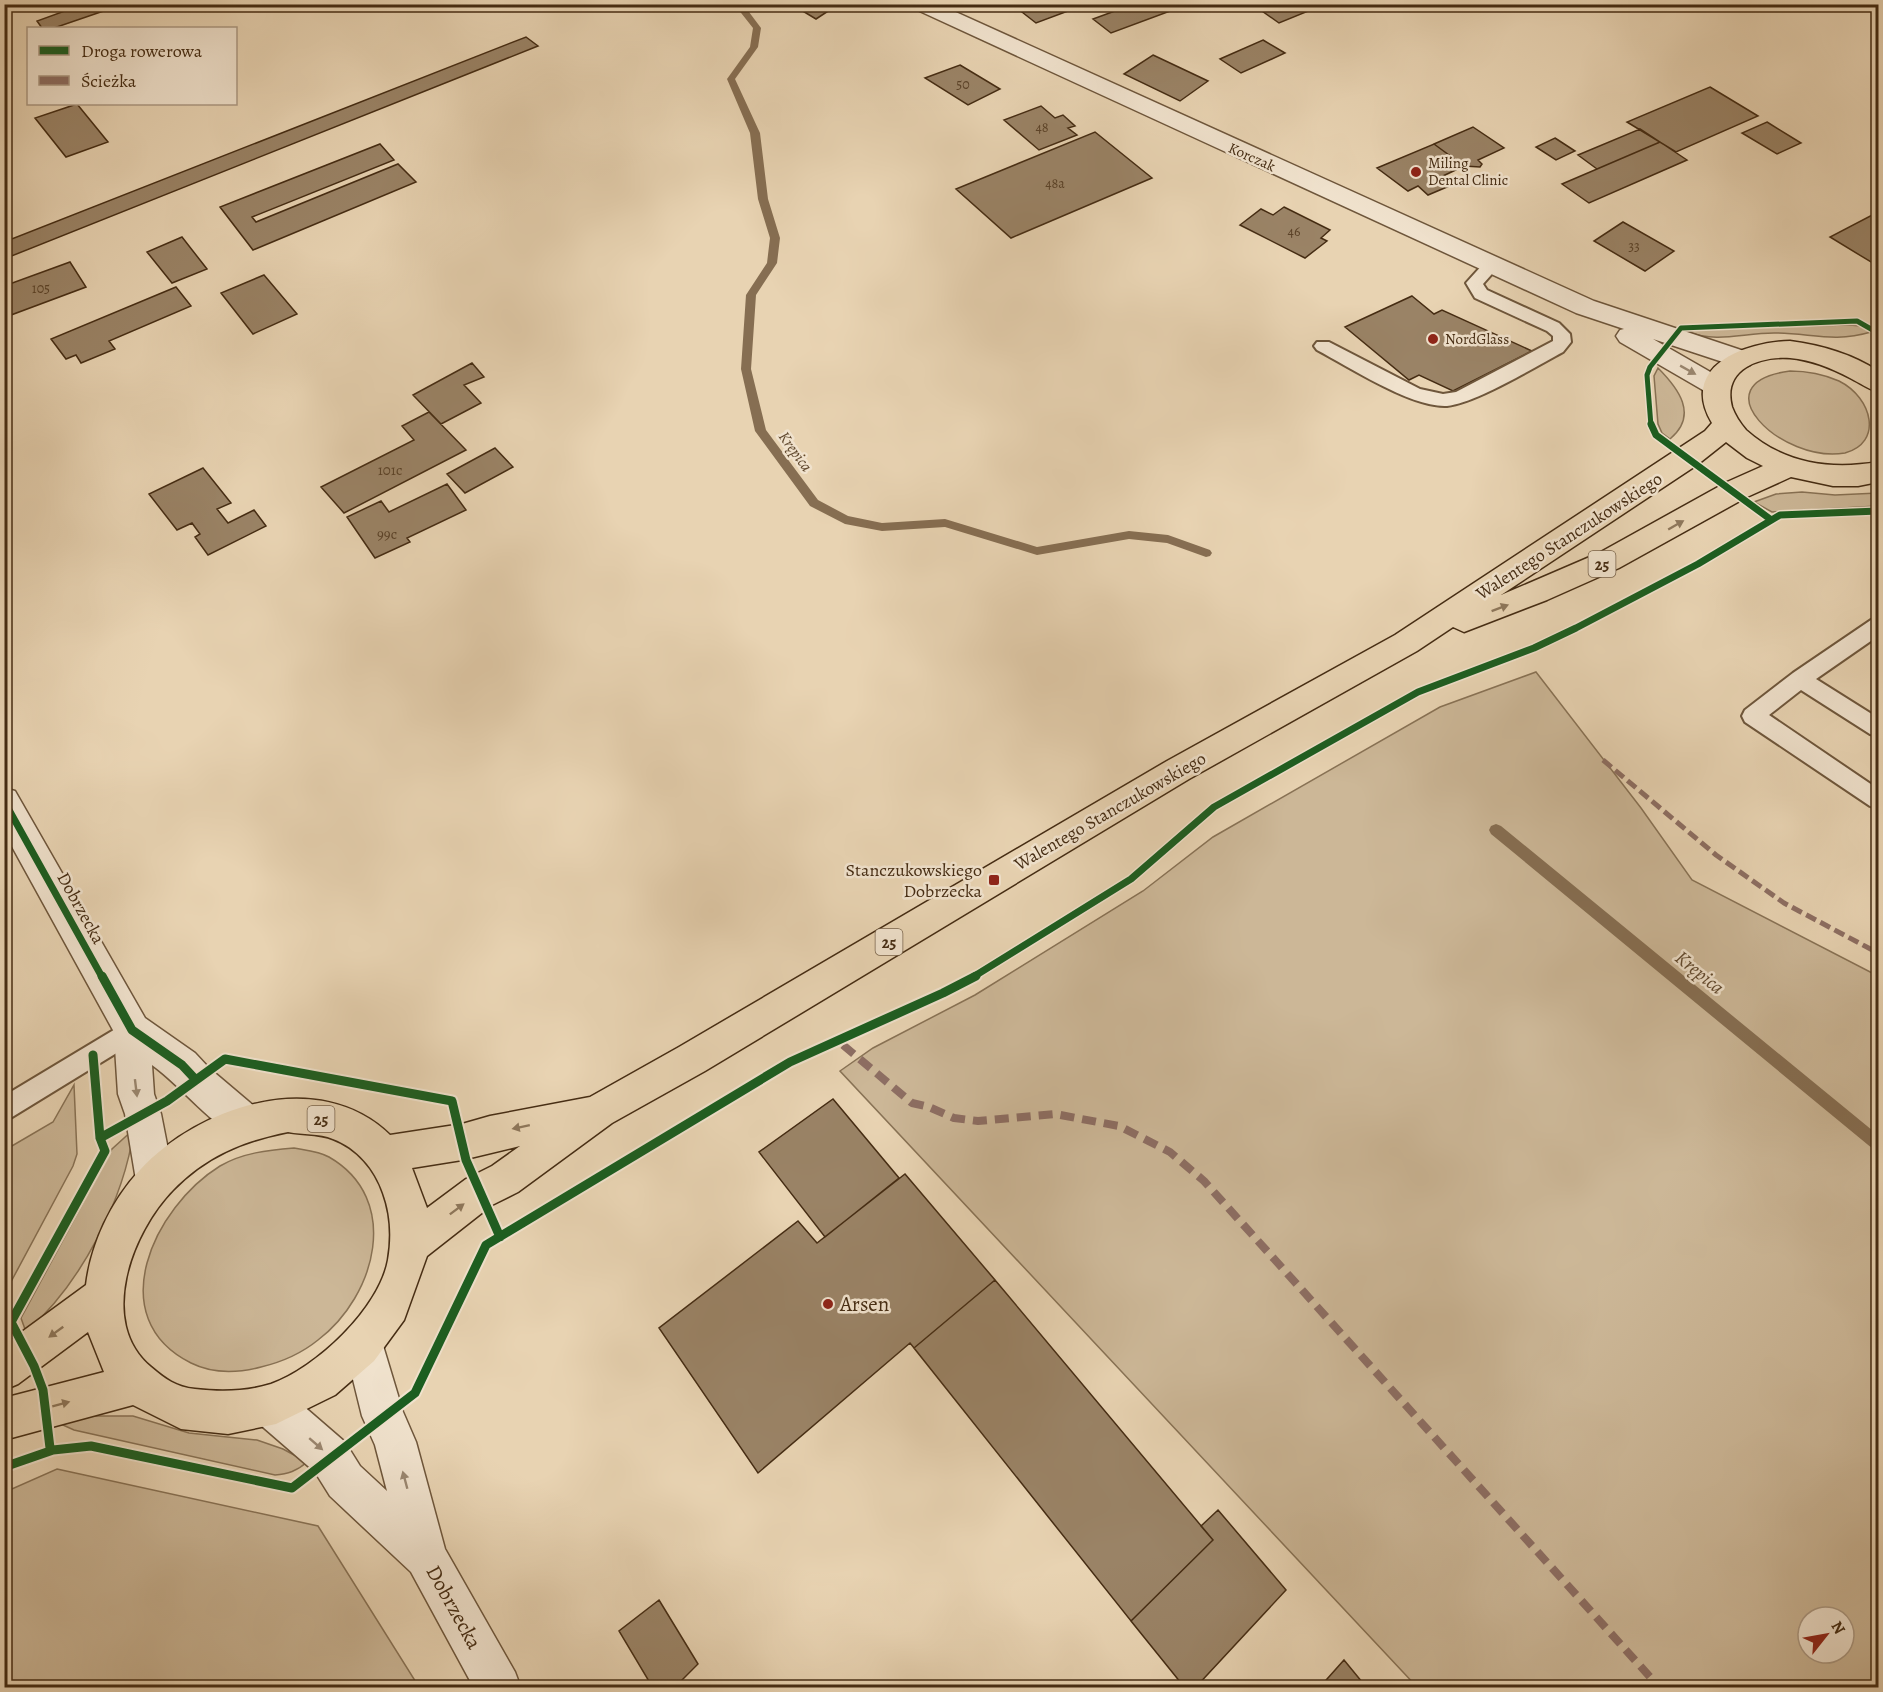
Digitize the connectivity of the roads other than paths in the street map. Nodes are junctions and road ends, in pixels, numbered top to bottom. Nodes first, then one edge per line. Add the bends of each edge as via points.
1 (920, 4) edge
2 (1491, 266) junction
3 (1584, 307) junction
4 (1323, 346) dead end
5 (1878, 350) edge
6 (1741, 359) junction
7 (1841, 362) junction
8 (1878, 383) edge
9 (1717, 387) junction
10 (1726, 423) junction
11 (1788, 467) junction
12 (1878, 472) edge
13 (1878, 627) edge
14 (1406, 643) junction
15 (1800, 679) junction
16 (1878, 728) edge
17 (1878, 800) edge
18 (4, 801) edge
19 (132, 1030) junction
20 (4, 1110) edge
21 (599, 1112) junction
22 (247, 1123) junction
23 (385, 1154) junction
24 (155, 1180) junction
25 (410, 1245) junction
26 (103, 1297) junction
27 (364, 1343) junction
28 (4, 1370) edge
29 (137, 1384) junction
30 (271, 1406) junction
31 (4, 1419) edge
32 (426, 1557) junction
33 (500, 1688) edge

1 - 2 street, Korczak
2 - 3 street, Korczak
2 - 4 lane via 1476,279 1476,289 1553,327 1561,334 1562,342 1461,398 1429,399
3 - 6 street, Korczak
3 -> 9 street, Korczak
5 - 7 main road
6 - 7 main road via 1758,353 1798,351
6 - 9 main road via 1730,366
7 - 8 main road
9 - 10 main road via 1718,404
10 - 11 main road via 1763,455
10 - 14 main road, Walentego Stanczukowskiego / 25 via 1688,458
11 - 12 main road via 1833,477
14 -> 11 main road, Walentego Stanczukowskiego / 25 via 1589,570 1741,486
13 - 15 lane
14 - 21 main road, Walentego Stanczukowskiego / 25 via 1178,770
15 - 16 lane
15 - 17 lane via 1753,716
18 - 19 street, Dobrzecka
19 - 20 lane
19 - 22 street via 182,1065
19 -> 24 street via 136,1094
21 -> 23 main road, 25 via 462,1142
25 -> 21 main road, 25 via 479,1192 505,1179
22 - 23 main road, 25 via 288,1115 325,1119 358,1132
22 - 24 main road, 25 via 183,1155
23 - 25 main road, 25 via 400,1180 409,1211
24 - 26 main road, 25 via 128,1216 111,1256
25 - 27 main road, 25 via 386,1312
26 -> 28 main road
26 - 29 main road, 25 via 106,1330 117,1360
27 - 30 main road, 25 via 336,1370 305,1391
32 -> 27 street
29 - 30 main road, 25 via 163,1403 196,1413 234,1414
31 -> 29 main road
30 -> 32 street via 330,1457 345,1481
32 - 33 street, Dobrzecka

